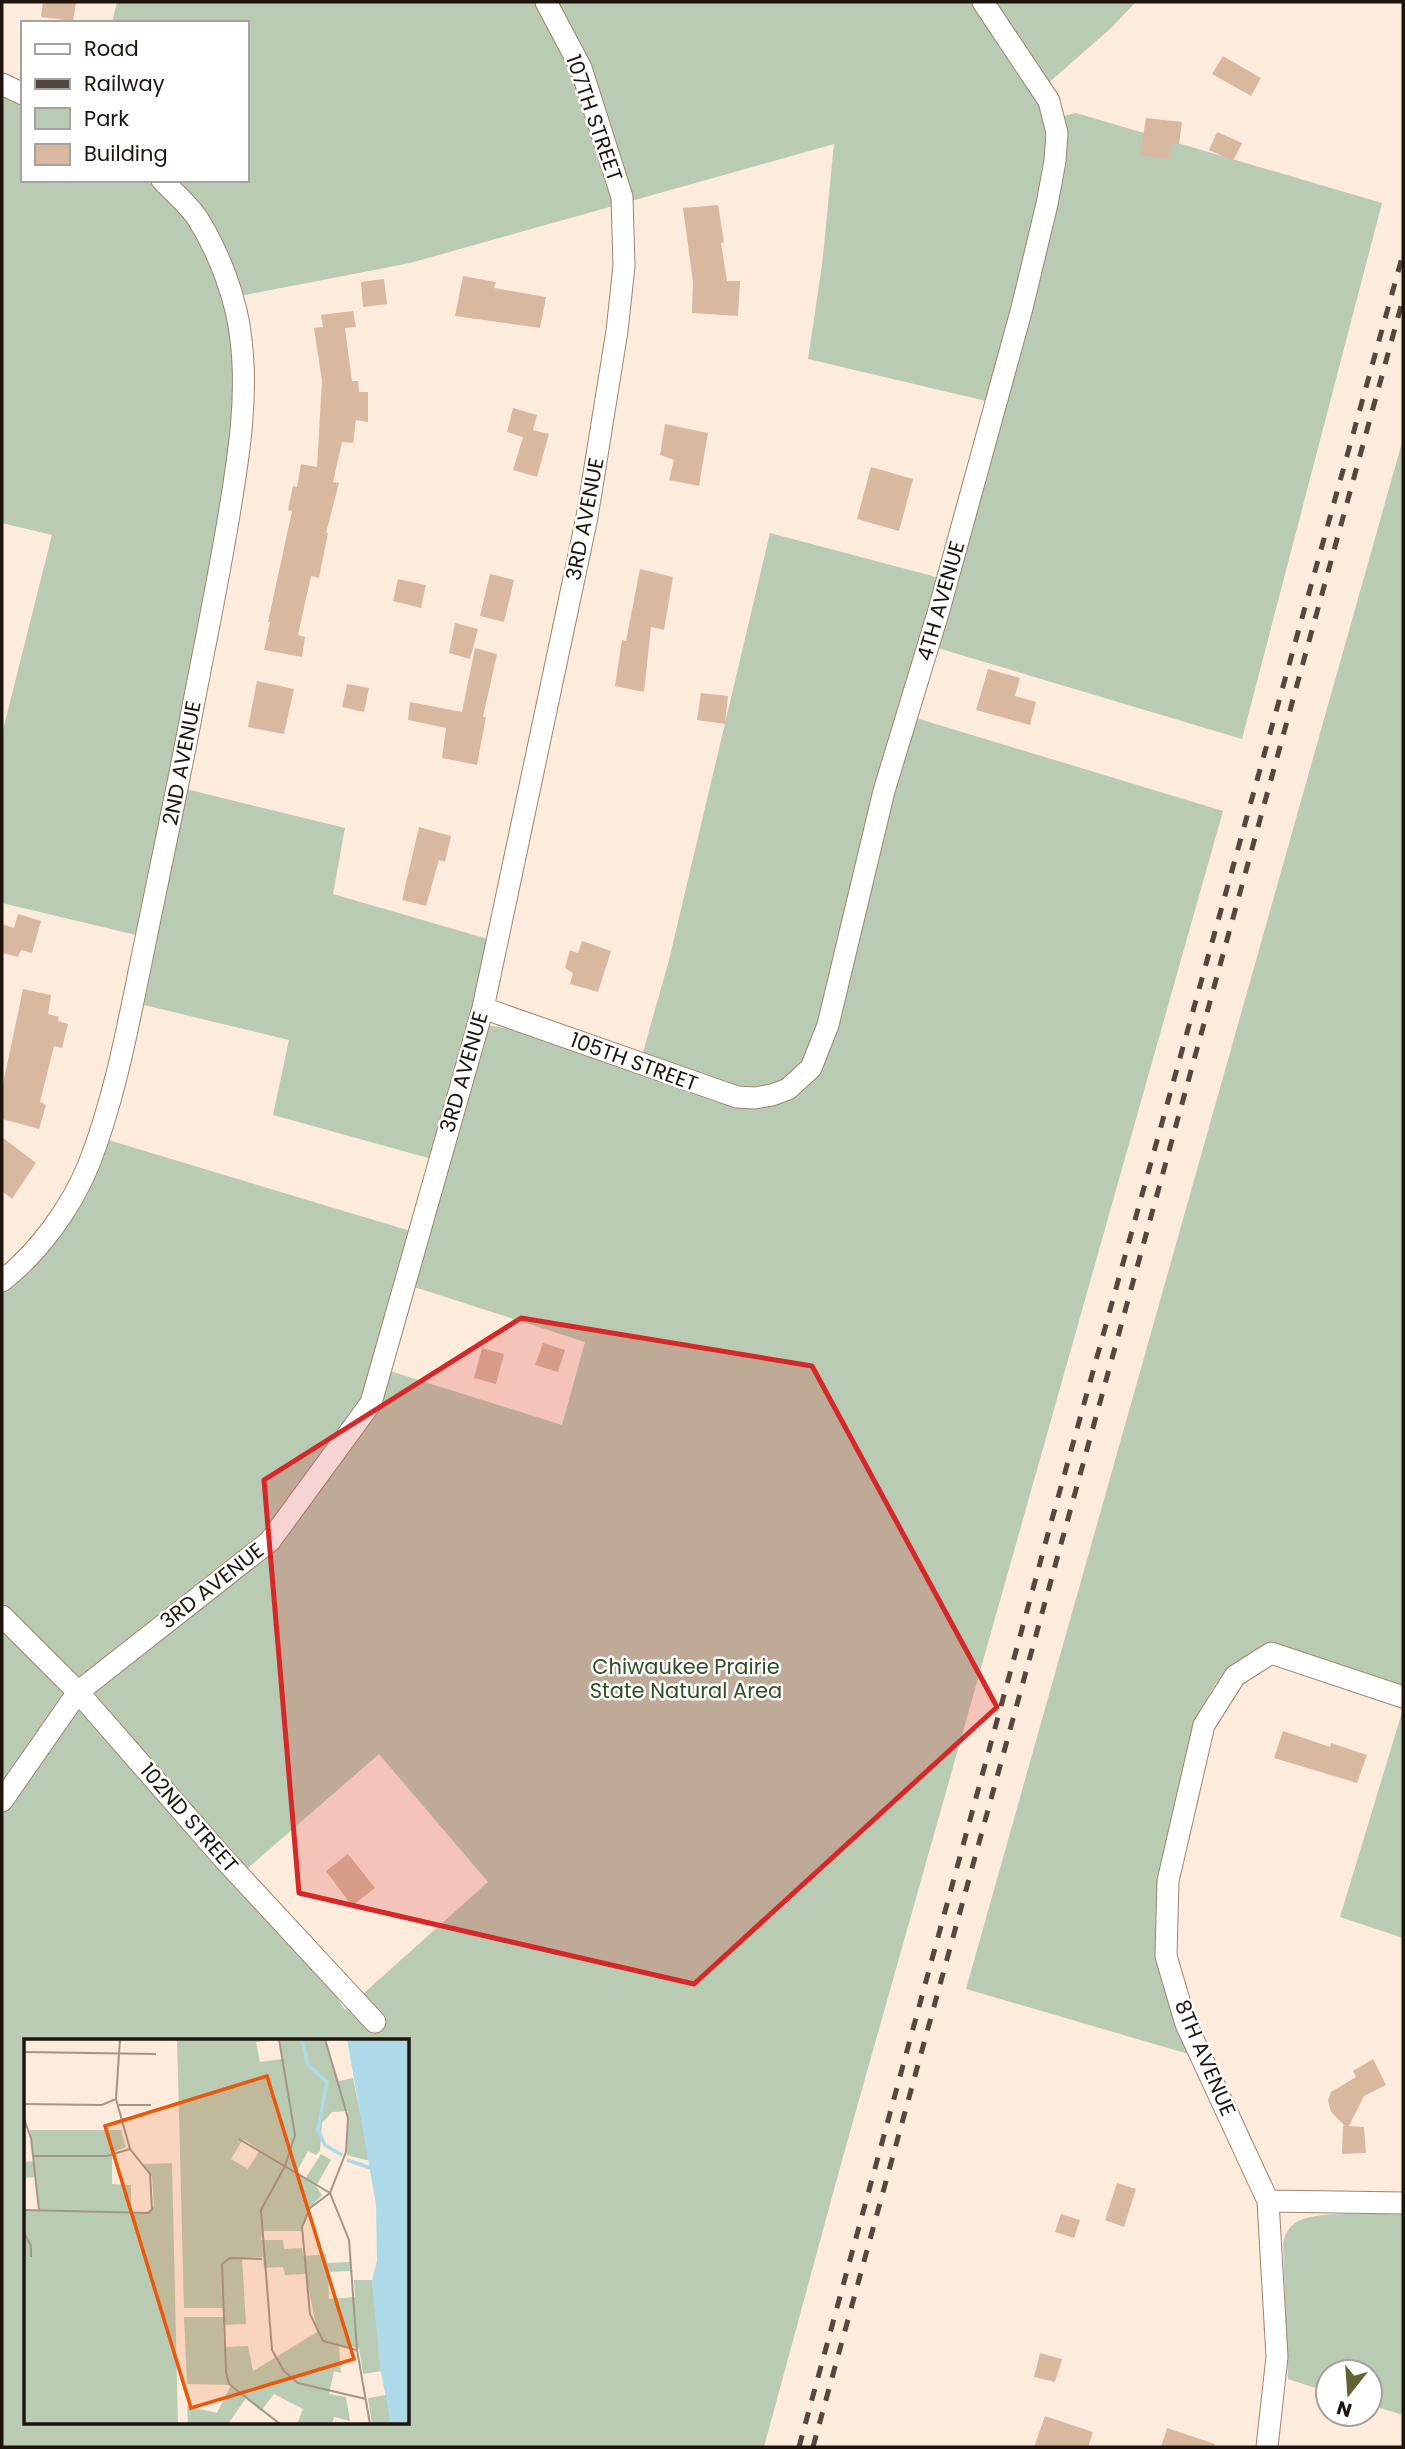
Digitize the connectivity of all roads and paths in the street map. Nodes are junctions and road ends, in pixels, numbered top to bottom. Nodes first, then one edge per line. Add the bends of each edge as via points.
1 (546, 2) edge
2 (983, 2) edge
3 (2, 84) edge
4 (21, 93) edge
5 (164, 182) edge
6 (622, 197) joint
7 (482, 1008) junction
8 (788, 1089) joint
9 (2, 1281) edge
10 (2, 1616) edge
11 (78, 1692) junction
12 (1403, 1698) edge
13 (2, 1801) edge
14 (375, 2022) dead end
15 (1268, 2201) junction
16 (1403, 2203) edge
17 (1267, 2447) edge

1 - 6 street, 107TH STREET via 581,68
2 - 8 street, 4TH AVENUE via 1049,101 1057,133 1055,161 1022,308 884,791 828,1025 811,1068
3 - 4 street
5 - 9 street, 2ND AVENUE via 197,217 229,283 241,339 243,407 238,460 178,785 130,1018 103,1123 88,1167 54,1227
6 - 7 street, 3RD AVENUE via 624,266 617,331 587,517
7 - 8 street, 105TH STREET via 737,1097 755,1098
7 - 11 street, 3RD AVENUE via 371,1403 270,1541
10 - 11 street, 102ND STREET
11 - 13 street, 3RD AVENUE
11 - 14 street, 102ND STREET
12 - 15 street, 8TH AVENUE via 1270,1653 1235,1676 1204,1725 1168,1881 1166,1956 1186,2024
15 - 16 street
15 - 17 street, 8TH AVENUE via 1277,2357

